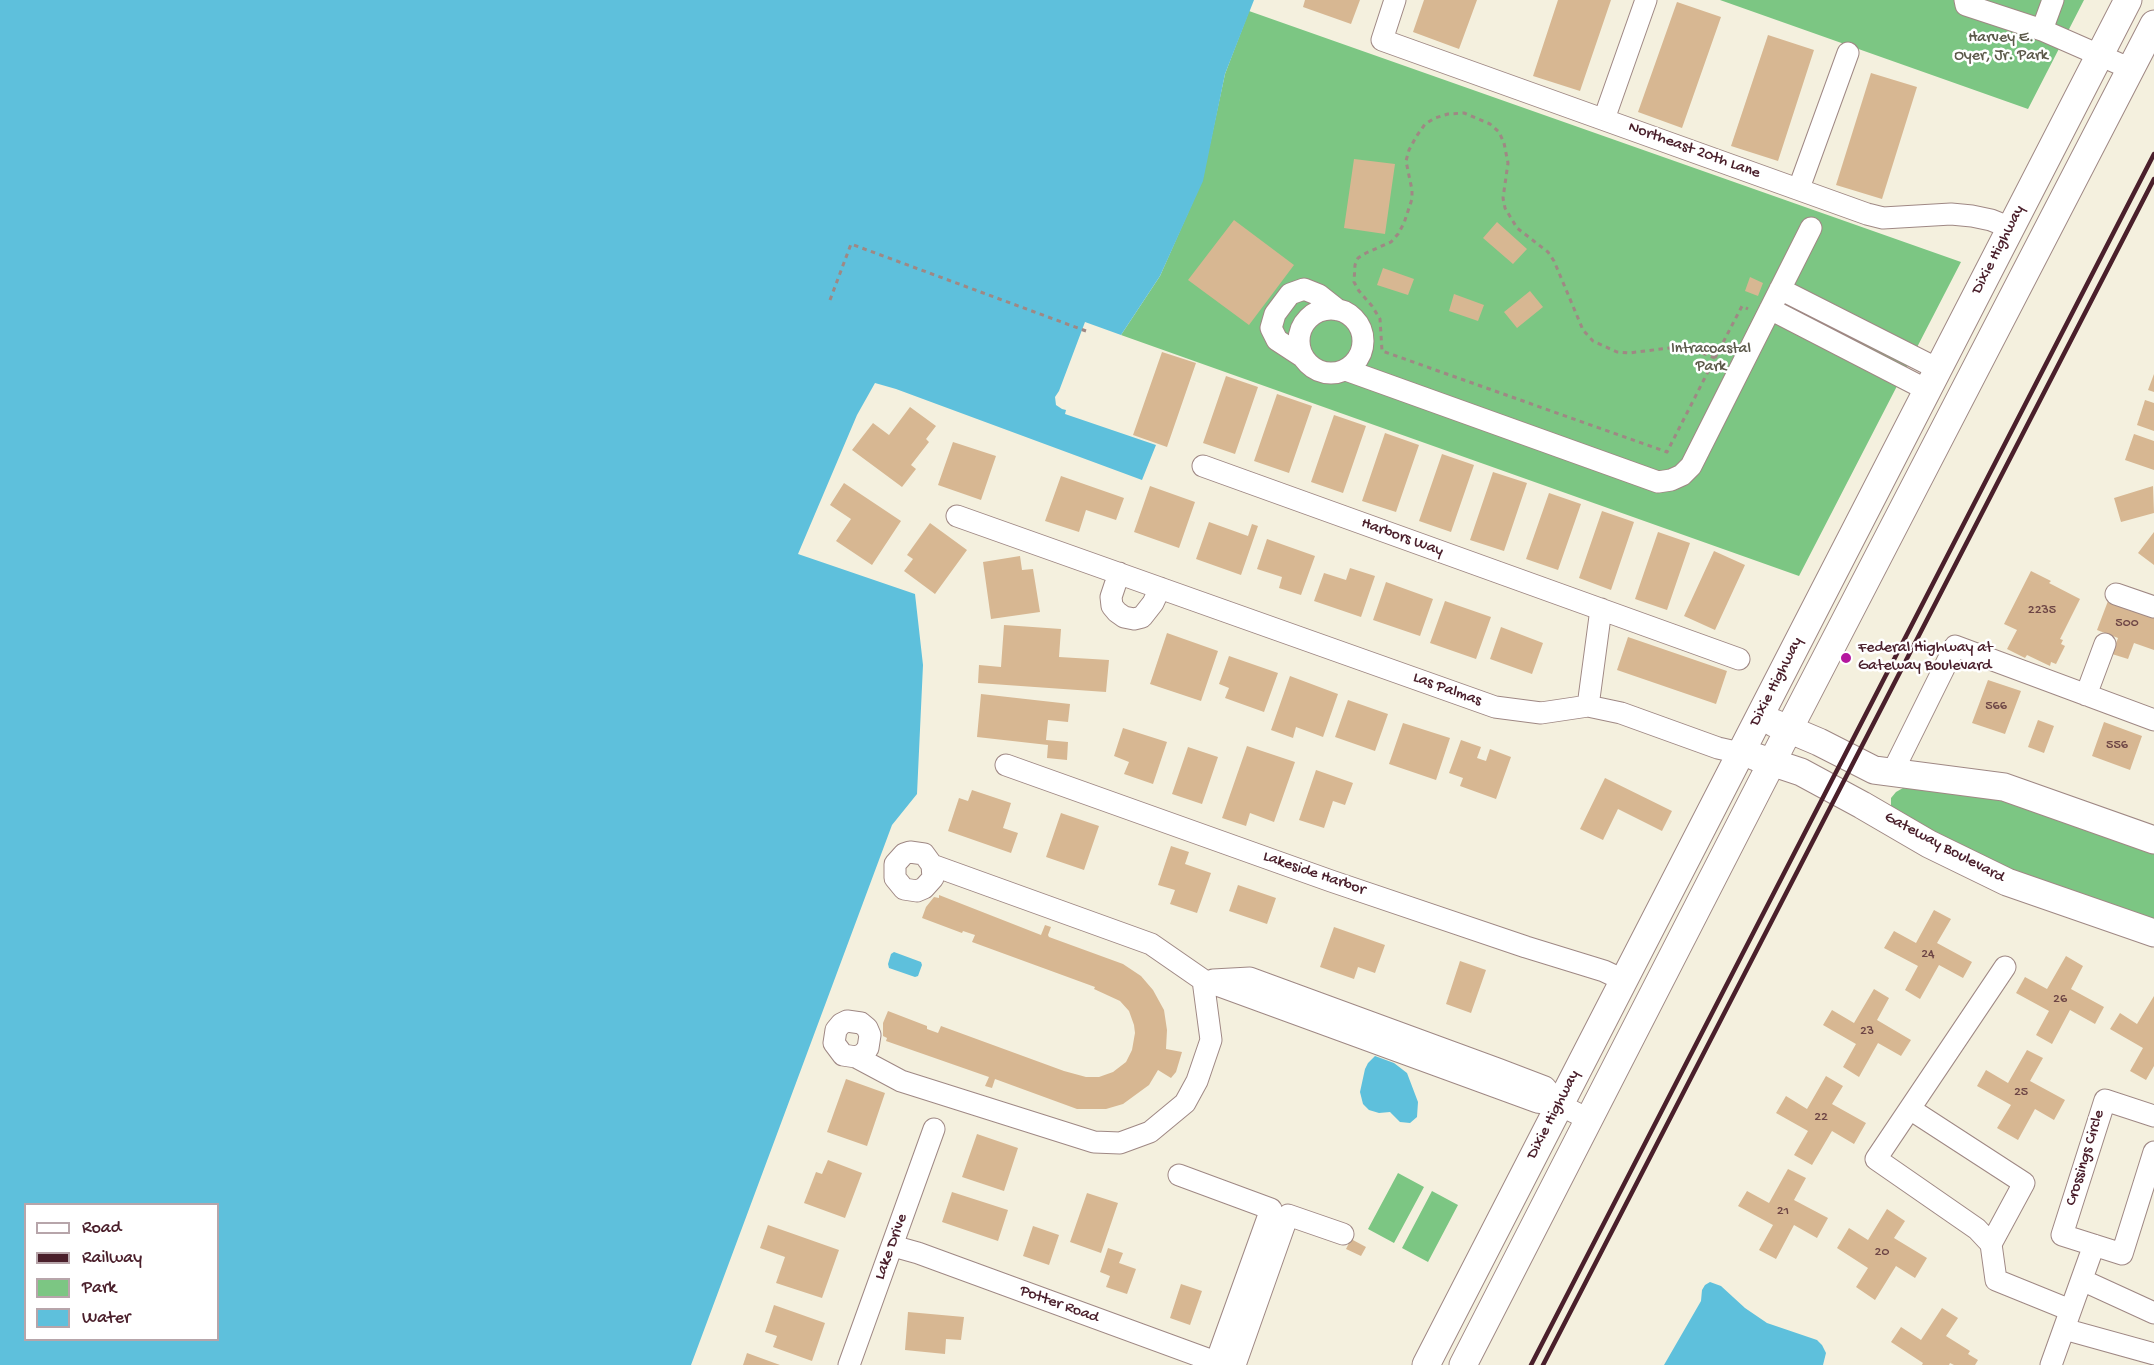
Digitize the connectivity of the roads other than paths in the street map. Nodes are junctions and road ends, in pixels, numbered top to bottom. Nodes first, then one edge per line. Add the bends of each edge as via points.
1 (1395, 0) edge
2 (1646, 0) edge
3 (1965, 0) edge
4 (2053, 0) edge
5 (2128, 0) edge
6 (2154, 24) edge
7 (2042, 30) junction
8 (1848, 53) dead end
9 (2100, 55) junction
10 (2131, 69) junction
11 (1604, 119) junction
12 (1799, 188) junction
13 (1811, 228) dead end
14 (2011, 228) junction
15 (1780, 289) junction
16 (1338, 310) junction
17 (1762, 310) junction
18 (1868, 333) junction
19 (1857, 354) junction
20 (1303, 357) junction
21 (1346, 370) junction
22 (1933, 379) junction
23 (1203, 466) dead end
24 (957, 516) dead end
25 (1119, 573) junction
26 (1160, 588) junction
27 (2116, 594) dead end
28 (2154, 607) edge
29 (1601, 609) junction
30 (2105, 644) dead end
31 (1739, 659) dead end
32 (2086, 695) junction
33 (1588, 706) junction
34 (1759, 718) junction
35 (2154, 720) edge
36 (1789, 729) junction
37 (1740, 753) junction
38 (1773, 761) junction
39 (1006, 765) dead end
40 (1893, 773) junction
41 (2154, 840) edge
42 (932, 865) dead end
43 (2154, 933) edge
44 (2005, 967) dead end
45 (1203, 980) junction
46 (1623, 980) junction
47 (856, 1057) dead end
48 (1560, 1105) junction
49 (1910, 1109) junction
50 (2154, 1116) edge
51 (1590, 1120) junction
52 (934, 1129) dead end
53 (2154, 1152) edge
54 (1179, 1176) dead end
55 (1280, 1212) junction
56 (1343, 1234) dead end
57 (1991, 1244) junction
58 (2094, 1245) junction
59 (893, 1246) junction
60 (2082, 1280) junction
61 (2154, 1313) edge
62 (2067, 1320) junction
63 (2154, 1354) edge
64 (1225, 1364) edge
65 (849, 1365) edge
66 (1426, 1365) edge
67 (1463, 1365) edge
68 (2051, 1365) edge

1 - 11 street, Northeast 20th Lane via 1382,40
2 - 11 street
3 - 7 street via 1966,4
4 - 7 street
5 - 9 main road, Dixie Highway
6 - 10 main road, Dixie Highway
7 - 9 street
8 - 12 street
9 - 10 street
9 - 14 main road, Dixie Highway
10 - 36 main road, Dixie Highway
11 - 12 street, Northeast 20th Lane
12 - 14 street, Northeast 20th Lane via 1882,218 1951,214 1984,218
13 - 15 street
14 - 22 main road, Dixie Highway
15 - 17 street
15 - 18 street
16 - 20 street via 1319,311 1305,322 1299,340
16 - 20 street via 1304,289 1290,294 1275,314 1271,328 1277,340
16 - 21 street via 1354,318 1363,334 1362,352
17 - 19 street
17 - 21 street via 1691,466 1682,475 1658,482
18 - 19 street
18 - 22 street
19 - 22 street
20 - 21 street via 1325,373
22 - 34 main road, Dixie Highway
23 - 29 street, Harbors Way
24 - 25 street, Las Palmas
25 - 26 street, Las Palmas
25 - 26 street via 1112,606 1124,617 1142,617
26 - 33 street, Las Palmas via 1495,707 1541,712
27 - 28 street
29 - 31 street, Harbors Way
29 - 33 street
30 - 32 street
32 - 35 street
32 - 40 street via 1955,646
33 - 37 street, Las Palmas via 1621,713
34 - 36 main road
34 - 37 main road, Dixie Highway
36 - 38 main road, Dixie Highway
36 - 40 main road via 1865,766
37 - 38 main road, Gateway Boulevard
37 - 46 main road, Dixie Highway
38 - 43 main road, Gateway Boulevard via 1829,786 1971,866
38 - 51 main road, Dixie Highway
39 - 46 street, Lakeside Harbor
40 - 41 main road via 2004,787
42 - 45 street via 1151,944
44 - 49 street
45 - 47 street via 1211,1040 1197,1081 1185,1103 1150,1132 1120,1143 1094,1142 901,1081
45 - 48 street via 1250,978 1545,1087
46 - 48 main road, Dixie Highway
48 - 51 street
48 - 66 main road, Dixie Highway
49 - 57 street via 1876,1160 1977,1229
49 - 57 street via 2024,1183
50 - 58 street, Crossings Circle via 2105,1100 2062,1235
51 - 67 main road, Dixie Highway
52 - 59 street, Lake Drive
53 - 58 street, Crossings Circle via 2122,1254
54 - 55 street
55 - 56 street
55 - 64 street
57 - 62 street via 1996,1280
58 - 60 street
59 - 64 street, Potter Road
59 - 65 street, Lake Drive
60 - 61 street
60 - 62 street
62 - 63 street
62 - 68 street

